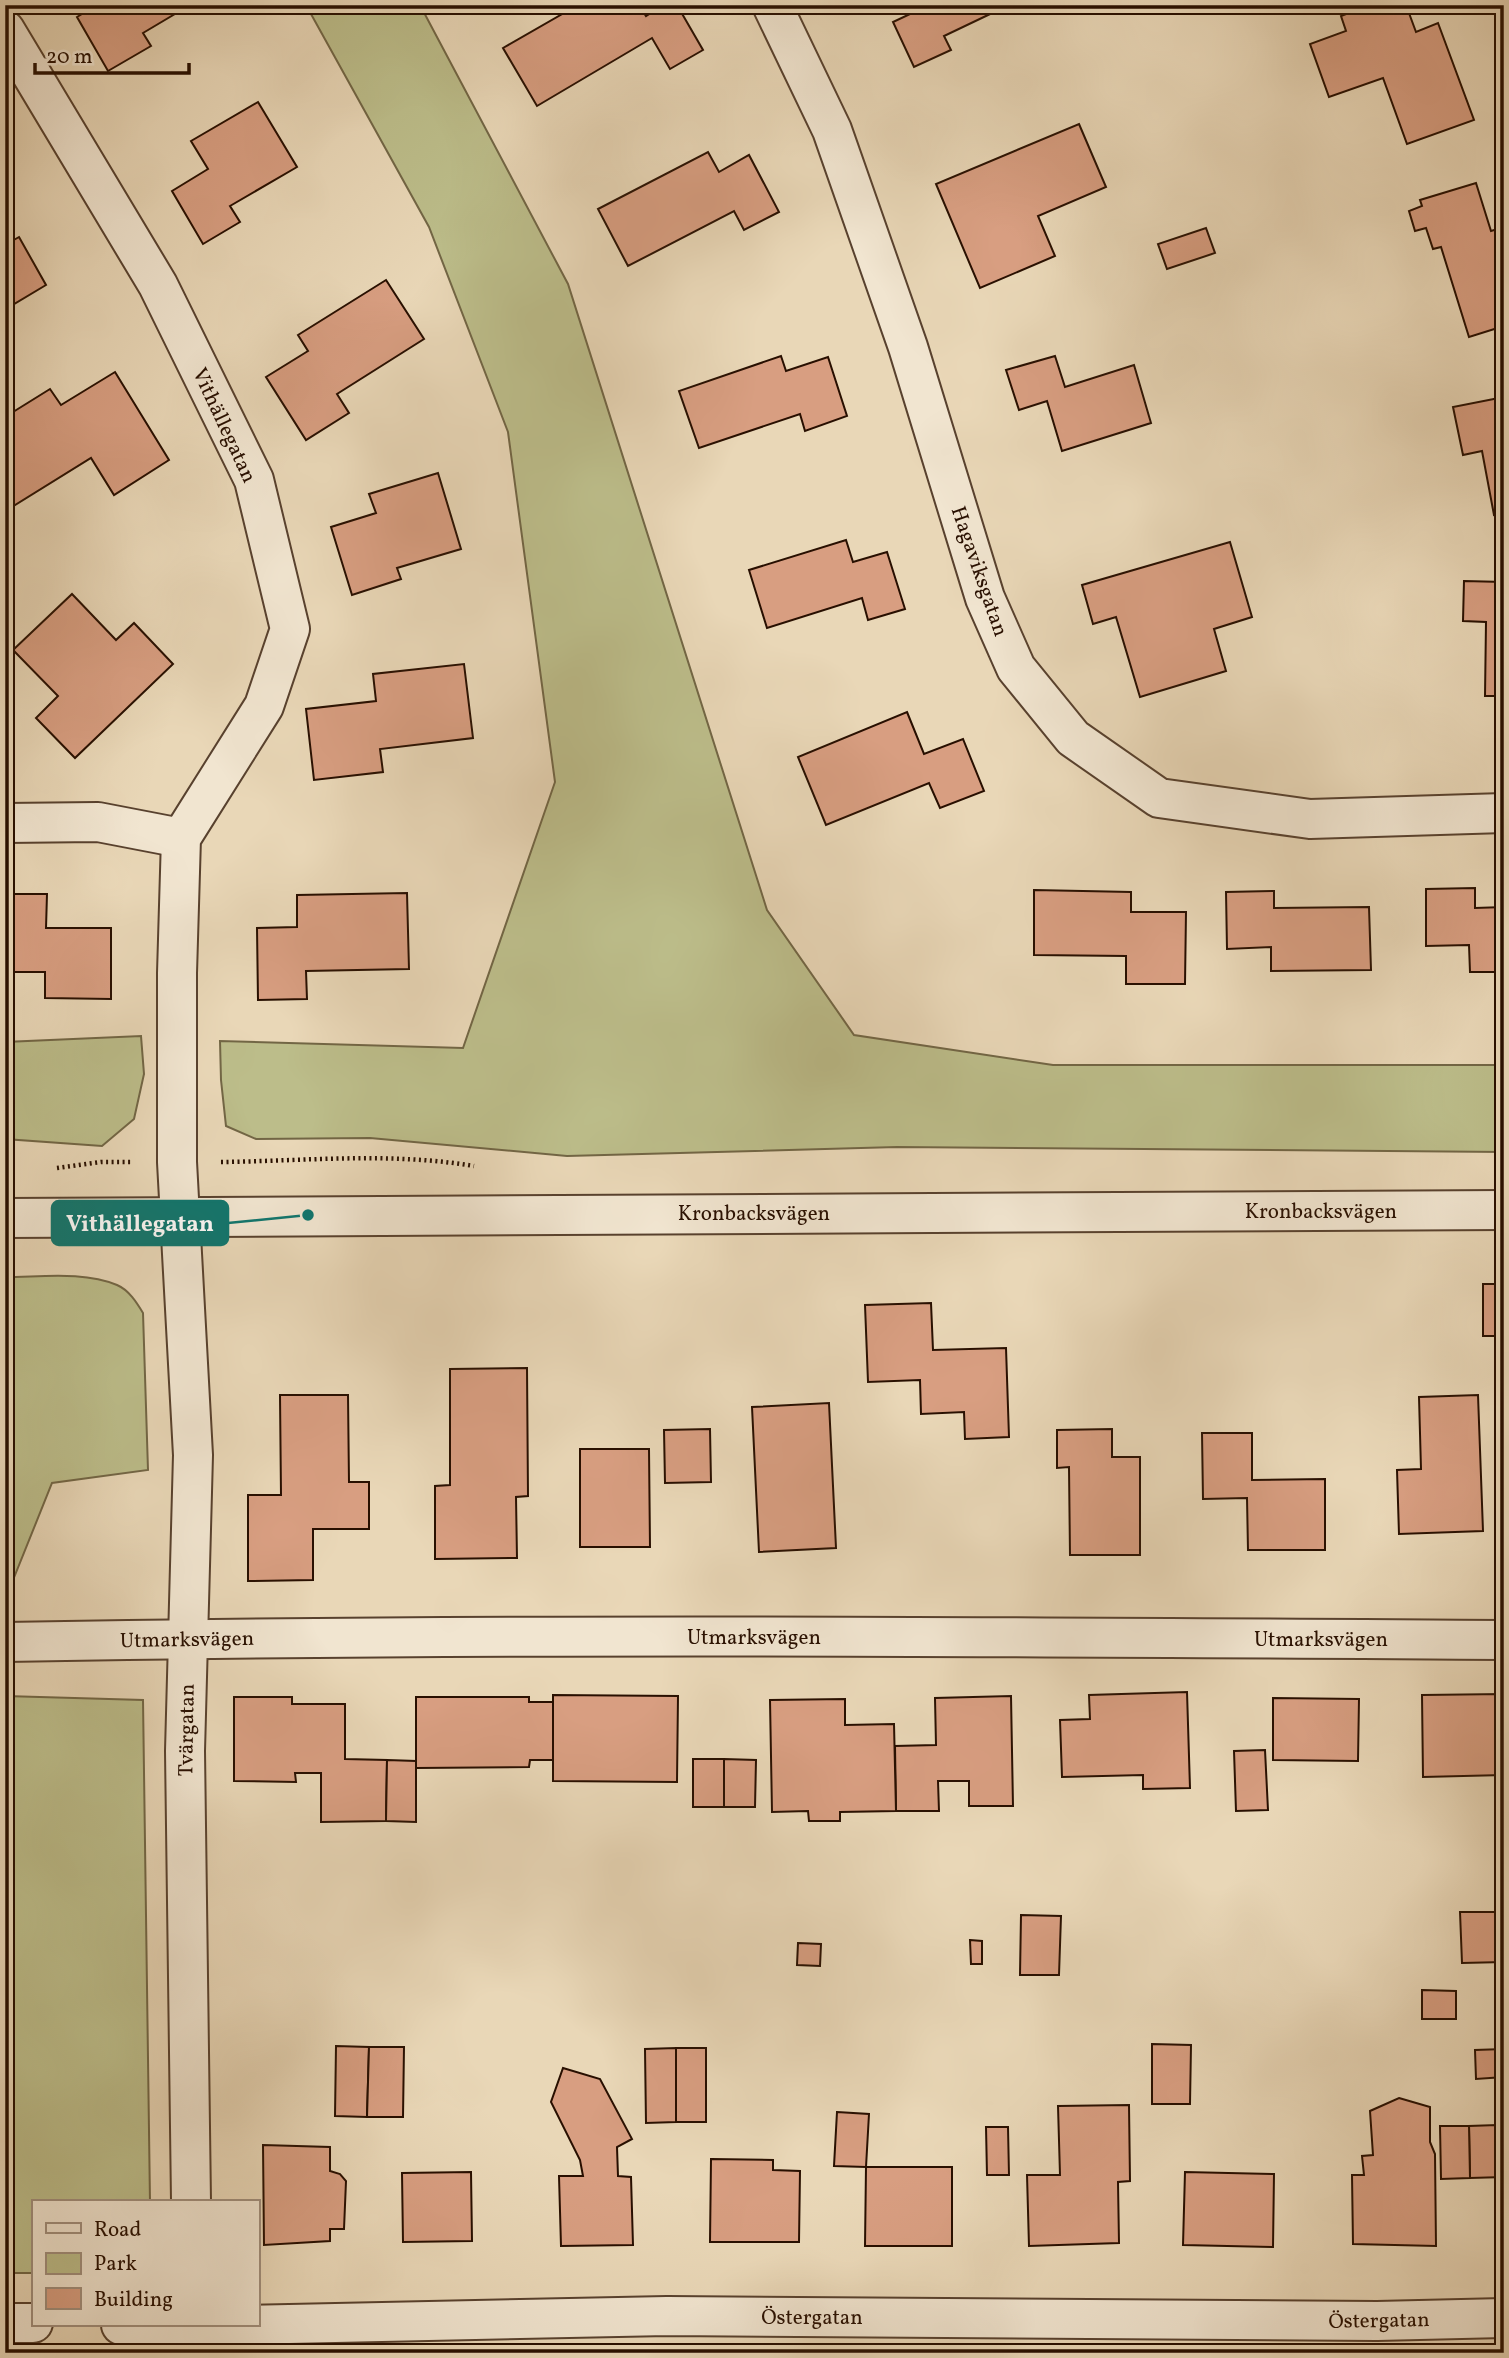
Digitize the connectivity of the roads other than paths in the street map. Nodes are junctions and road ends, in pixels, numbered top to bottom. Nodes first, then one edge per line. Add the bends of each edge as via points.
1 (772, 5) edge
2 (5, 30) edge
3 (1504, 813) edge
4 (5, 824) edge
5 (181, 838) junction
6 (1504, 1210) edge
7 (180, 1215) junction
8 (5, 1218) edge
9 (188, 1638) junction
10 (1504, 1640) edge
11 (5, 1642) edge
12 (191, 2200) edge
13 (1504, 2318) edge
14 (5, 2323) edge
15 (32, 2323) edge
16 (128, 2326) edge
17 (193, 2335) edge

1 - 3 street, Hagaviksgatan via 831,130 908,347 985,598 1016,668 1073,738 1159,798 1310,819
2 - 5 street, Vithällegatan via 158,285 254,480 290,629 264,706
4 - 5 street via 98,822
5 - 7 street via 177,974
6 - 7 street, Kronbacksvägen
7 - 8 street, Kronbacksvägen
7 - 9 street, Tvärgatan via 193,1455
9 - 10 street, Utmarksvägen
9 - 11 street, Utmarksvägen
9 - 12 street, Tvärgatan via 185,1751
13 - 17 street, Östergatan via 667,2316
14 - 15 street
16 - 17 street, Östergatan

